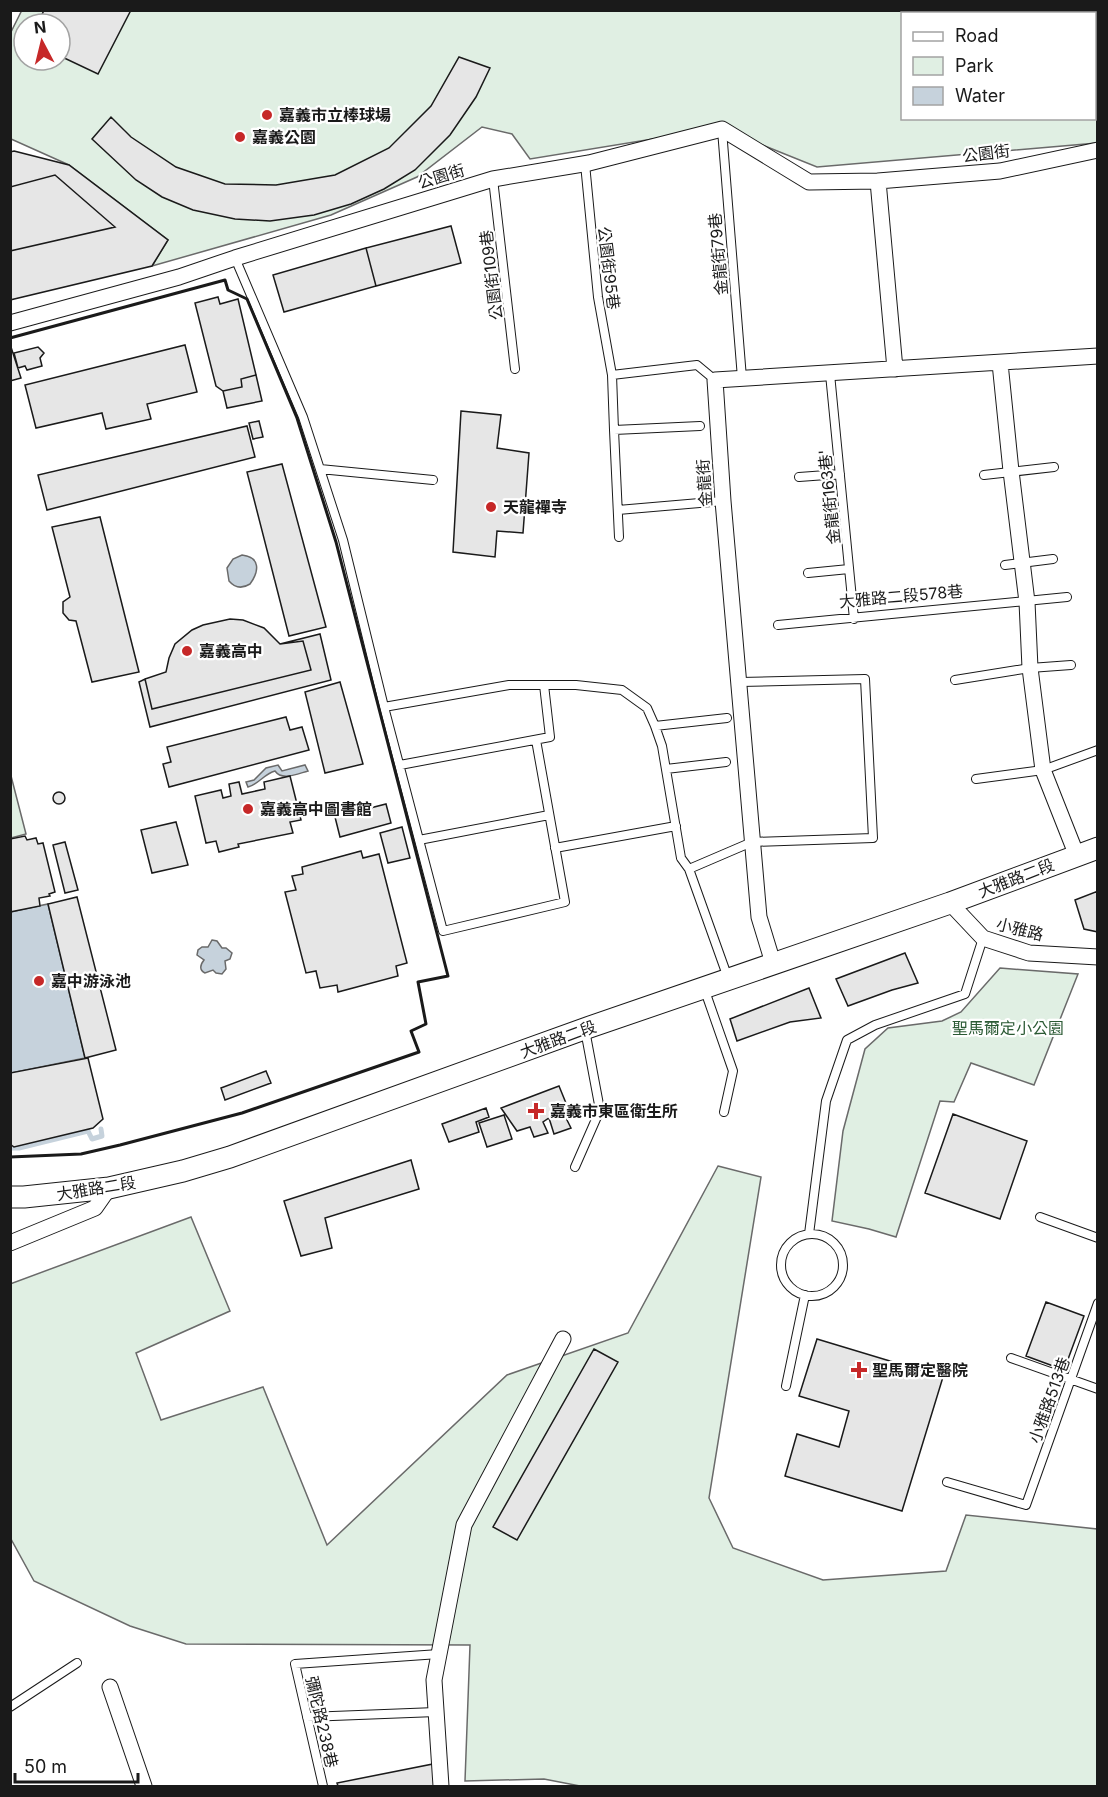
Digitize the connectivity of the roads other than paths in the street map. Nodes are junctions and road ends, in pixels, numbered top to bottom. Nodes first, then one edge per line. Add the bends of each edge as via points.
1 (722, 129) junction
2 (1098, 150) edge
3 (585, 164) junction
4 (493, 178) junction
5 (878, 181) junction
6 (235, 258) junction
7 (10, 323) edge
8 (1098, 356) edge
9 (1000, 363) junction
10 (515, 369) dead end
11 (896, 369) junction
12 (830, 374) junction
13 (612, 375) junction
14 (742, 378) junction
15 (715, 380) junction
16 (700, 426) dead end
17 (614, 430) junction
18 (1054, 467) dead end
19 (320, 469) junction
20 (1011, 471) junction
21 (840, 474) junction
22 (984, 475) dead end
23 (799, 477) dead end
24 (433, 480) dead end
25 (723, 501) junction
26 (618, 510) junction
27 (619, 537) dead end
28 (1053, 560) dead end
29 (1022, 563) junction
30 (1005, 565) dead end
31 (849, 569) junction
32 (808, 573) dead end
33 (1067, 597) dead end
34 (1027, 602) junction
35 (854, 619) junction
36 (778, 626) dead end
37 (1071, 665) dead end
38 (1030, 668) junction
39 (955, 680) dead end
40 (740, 682) junction
41 (544, 685) junction
42 (384, 707) junction
43 (727, 718) dead end
44 (655, 726) junction
45 (536, 740) junction
46 (1098, 750) edge
47 (726, 762) dead end
48 (400, 765) junction
49 (666, 769) junction
50 (1044, 770) junction
51 (976, 779) dead end
52 (549, 815) junction
53 (676, 826) junction
54 (419, 840) junction
55 (752, 842) junction
56 (555, 848) junction
57 (1098, 848) edge
58 (1077, 856) junction
59 (689, 869) junction
60 (950, 903) junction
61 (983, 938) junction
62 (1098, 957) edge
63 (773, 963) junction
64 (728, 980) junction
65 (704, 988) junction
66 (584, 1029) junction
67 (724, 1112) dead end
68 (575, 1167) dead end
69 (109, 1188) junction
70 (10, 1197) edge
71 (1040, 1217) dead end
72 (809, 1234) junction
73 (1098, 1238) edge
74 (10, 1243) edge
75 (805, 1295) junction
76 (1098, 1303) edge
77 (563, 1339) dead end
78 (1011, 1358) dead end
79 (1070, 1380) junction
80 (786, 1386) dead end
81 (1098, 1389) edge
82 (947, 1482) dead end
83 (439, 1654) junction
84 (77, 1663) dead end
85 (110, 1687) dead end
86 (10, 1707) edge
87 (436, 1712) junction
88 (307, 1717) junction
89 (140, 1785) edge
90 (323, 1786) edge
91 (441, 1786) edge

1 - 3 street, 公園街
1 - 5 street, 公園街 via 809,182
1 - 14 lane, 金龍街79巷
2 - 5 street, 公園街 via 1000,171
3 - 4 street, 公園街
3 - 13 lane, 公園街95巷 via 598,297
4 - 6 street, 公園街
4 - 10 lane, 公園街109巷
5 - 11 street
6 - 7 street, 公園街
6 - 19 lane via 303,417
8 - 9 street
9 - 11 street
9 - 20 street
11 - 12 street
12 - 14 street
12 - 21 lane, 金龍街163巷'
13 - 15 lane via 697,365
13 - 17 lane, 公園街95巷
14 - 15 street
15 - 25 street, 金龍街
16 - 17 lane
17 - 26 lane, 公園街95巷
18 - 20 lane
19 - 24 lane
19 - 42 lane via 343,540
20 - 22 lane
20 - 29 street
21 - 23 lane
21 - 31 lane, 金龍街163巷'
25 - 26 lane
25 - 40 street, 金龍街
26 - 27 lane, 公園街95巷
28 - 29 lane
29 - 30 lane
29 - 34 street
31 - 32 lane
31 - 35 lane, 金龍街163巷'
33 - 34 lane, 大雅路二段578巷
34 - 35 lane, 大雅路二段578巷
34 - 38 street
35 - 36 lane, 大雅路二段578巷
37 - 38 lane
38 - 39 lane
38 - 50 street
40 - 55 street, 金龍街
40 - 55 lane via 865,679 873,838
41 - 42 lane via 509,686
41 - 44 lane via 622,690 647,708
41 - 45 lane via 550,737
42 - 48 lane
43 - 44 lane
44 - 49 lane
45 - 48 lane
45 - 52 lane
46 - 50 lane
47 - 49 lane
48 - 54 lane
49 - 53 lane
50 - 51 lane
50 - 58 street
52 - 54 lane
52 - 56 lane
53 - 56 lane
53 - 59 lane via 681,858
54 - 56 lane via 443,931 565,902
55 - 59 lane
55 - 63 street, 金龍街 via 759,917
57 - 58 main road, 大雅路二段
58 - 60 main road, 大雅路二段
59 - 64 lane
60 - 61 street, 小雅路
60 - 63 main road, 大雅路二段
61 - 62 street, 小雅路 via 1029,953
61 - 72 lane via 965,994 875,1025 847,1040 826,1101
63 - 64 main road, 大雅路二段
64 - 65 main road, 大雅路二段
65 - 66 main road, 大雅路二段
65 - 67 lane via 734,1071
66 - 68 lane via 600,1110
66 - 69 main road, 大雅路二段 via 264,1146
69 - 70 main road, 大雅路二段
69 - 74 street via 95,1208
71 - 73 lane
72 - 75 lane via 791,1241 781,1268 789,1285
72 - 75 lane via 830,1239 842,1256 843,1267 834,1286 826,1292
75 - 80 lane
76 - 79 lane, 小雅路513巷
77 - 83 street via 464,1525
78 - 79 lane
79 - 81 lane
79 - 82 lane, 小雅路513巷 via 1026,1505
83 - 87 street via 434,1680
83 - 88 lane, 彌陀路238巷 via 295,1664
84 - 86 lane
85 - 89 street
87 - 88 lane
87 - 91 street
88 - 90 lane, 彌陀路238巷

